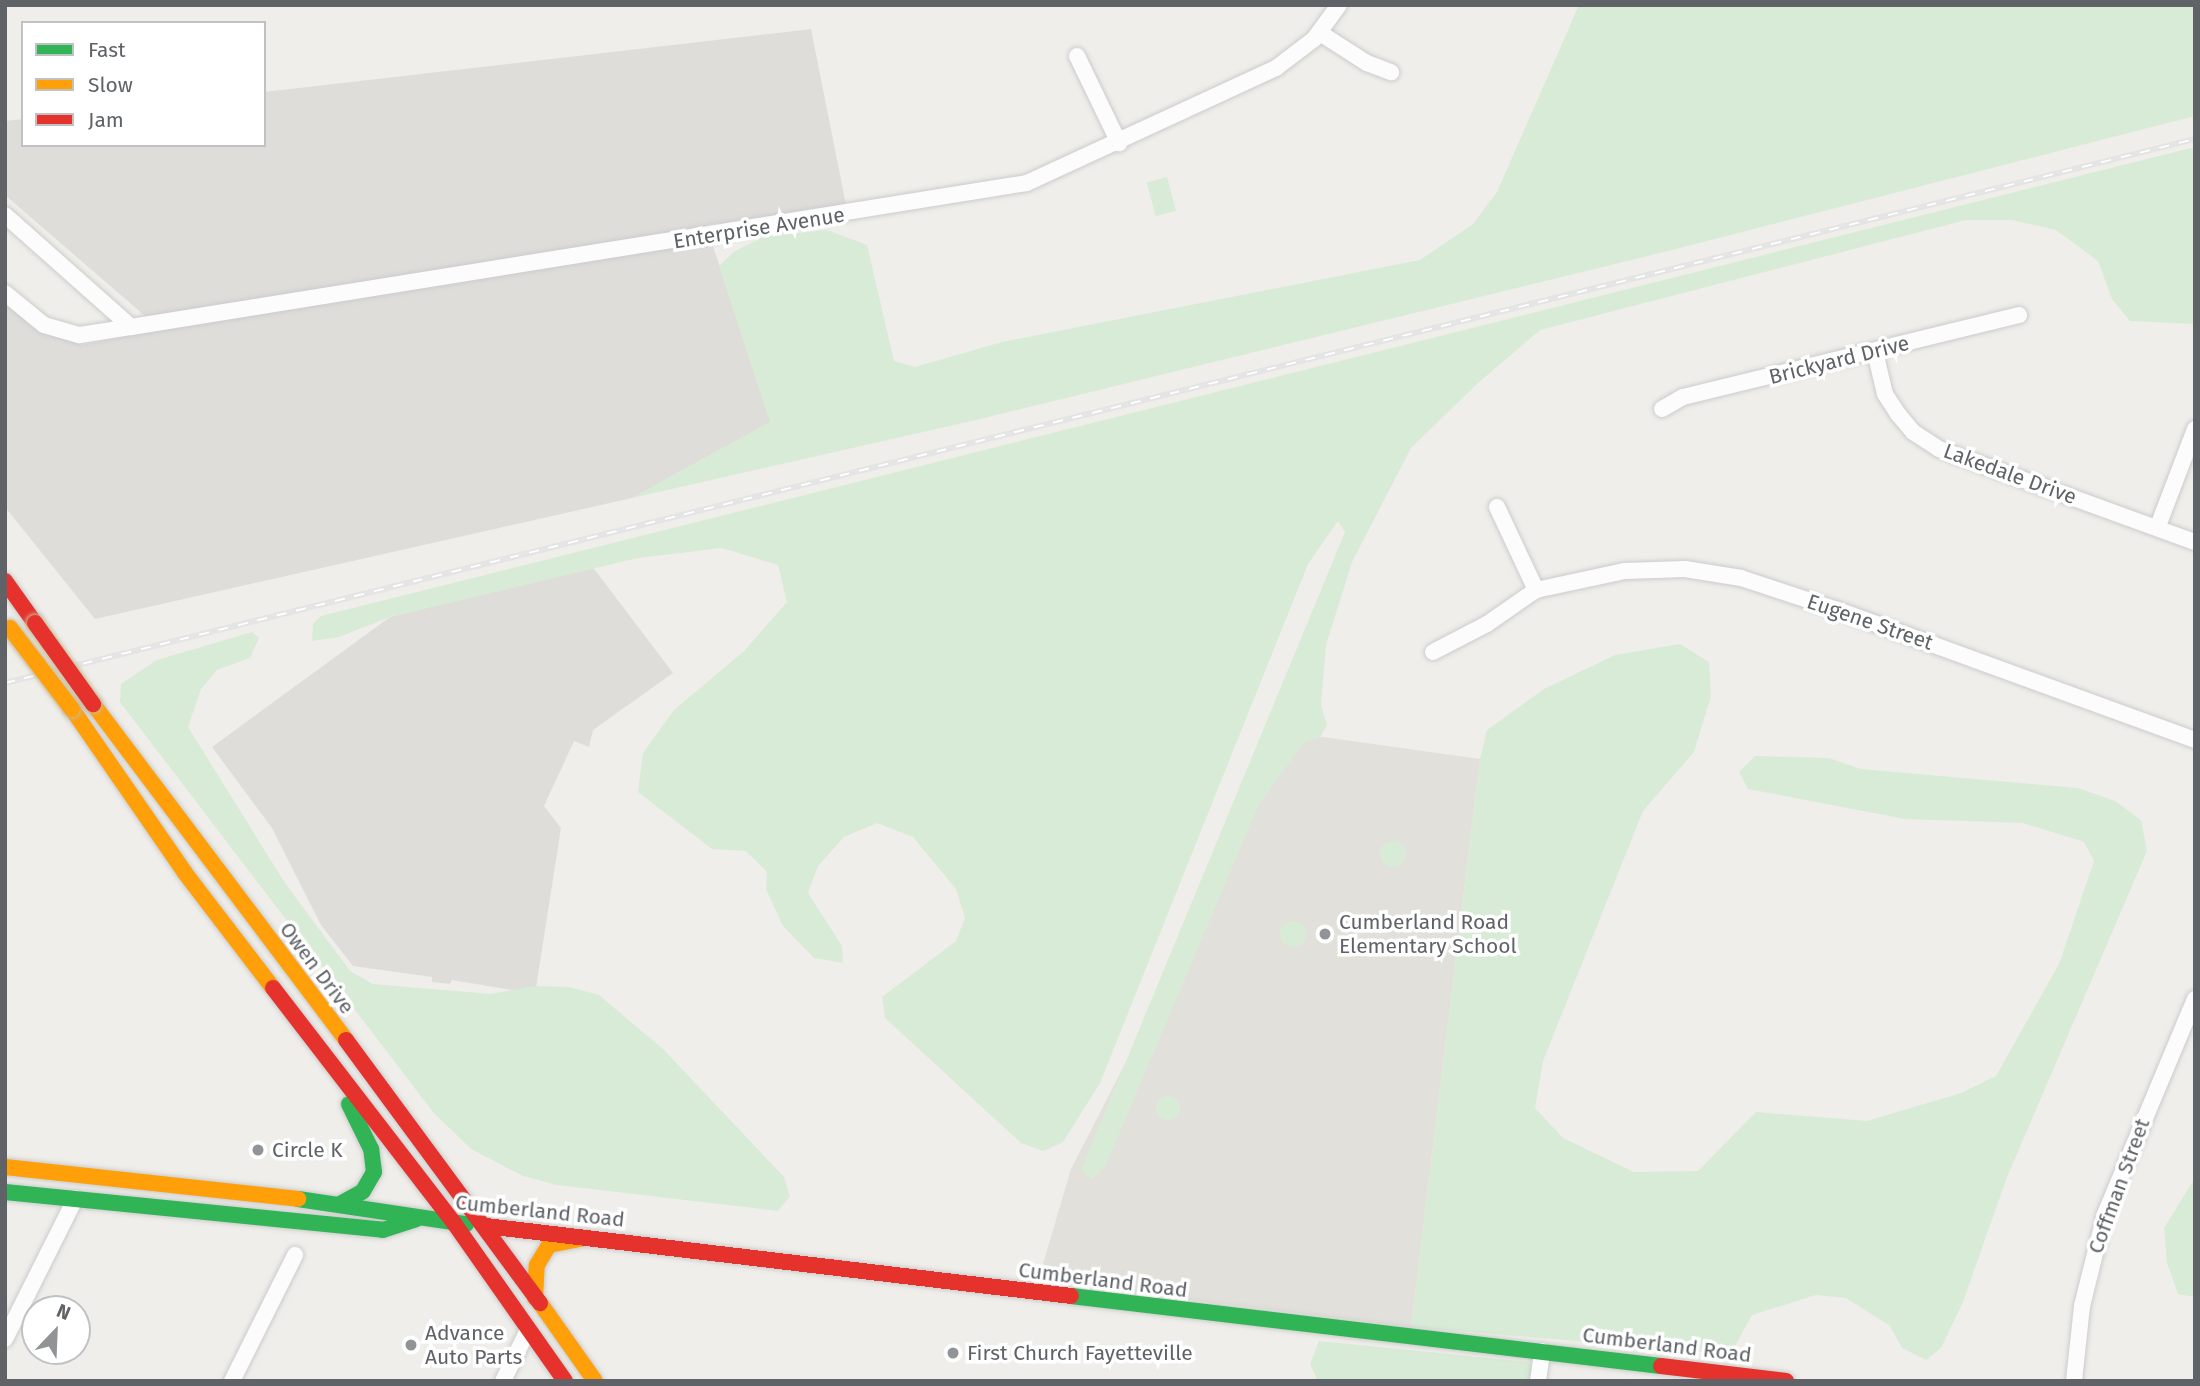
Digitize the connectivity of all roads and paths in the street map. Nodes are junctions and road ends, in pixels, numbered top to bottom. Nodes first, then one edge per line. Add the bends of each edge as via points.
1 (1339, 5) edge
2 (1320, 33) junction
3 (1077, 56) dead end
4 (1391, 72) dead end
5 (1119, 143) junction
6 (5, 215) edge
7 (5, 293) edge
8 (2019, 315) dead end
9 (131, 327) junction
10 (1875, 352) junction
11 (1662, 410) dead end
12 (2195, 429) edge
13 (1497, 507) dead end
14 (2158, 526) junction
15 (2195, 541) edge
16 (5, 581) edge
17 (1536, 590) junction
18 (7, 625) edge
19 (1433, 652) dead end
20 (2195, 740) edge
21 (2195, 999) edge
22 (330, 1059) junction
23 (5, 1167) edge
24 (5, 1192) edge
25 (75, 1199) junction
26 (340, 1204) junction
27 (416, 1219) junction
28 (454, 1223) junction
29 (486, 1226) junction
30 (586, 1238) junction
31 (295, 1255) dead end
32 (534, 1298) junction
33 (528, 1331) junction
34 (5, 1339) edge
35 (1542, 1351) junction
36 (232, 1381) edge
37 (503, 1381) edge
38 (565, 1381) edge
39 (595, 1381) edge
40 (1538, 1381) edge
41 (1786, 1381) edge
42 (2074, 1381) edge

1 - 2 street, Enterprise Avenue
2 - 4 street via 1367,63
2 - 5 street, Enterprise Avenue via 1276,68
3 - 5 street
5 - 9 street, Enterprise Avenue via 1057,172 996,191
6 - 9 street
7 - 9 street, Enterprise Avenue via 44,325 80,335
8 - 10 street, Brickyard Drive
10 - 11 street, Brickyard Drive via 1684,397
10 - 14 street, Lakedale Drive via 1885,394 1898,414 1913,432 1939,449
12 - 14 street
13 - 17 street
14 - 15 street, Lakedale Drive
16 - 29 main road, Owen Drive, bridge
17 - 19 street via 1487,624
17 - 20 street, Eugene Street via 1656,568 1732,576 2042,682
18 - 22 main road, bridge via 72,709 185,873
21 - 42 street, Coffman Street via 2105,1214 2082,1306
22 - 26 main road via 371,1149 374,1172 363,1191
22 - 28 main road
23 - 26 main road, Cumberland Road
24 - 25 main road, Cumberland Road
25 - 27 main road, Cumberland Road via 383,1230
25 - 34 street
26 - 27 main road, Cumberland Road via 385,1209
27 - 28 main road, Cumberland Road
28 - 29 main road, Cumberland Road
28 - 33 main road
29 - 30 main road, Cumberland Road
29 - 32 main road, Owen Drive
30 - 32 main road via 549,1245 537,1265
30 - 35 main road, Cumberland Road
31 - 36 street
32 - 39 main road, Owen Drive
33 - 37 street
33 - 38 main road
35 - 40 street
35 - 41 main road, Cumberland Road

